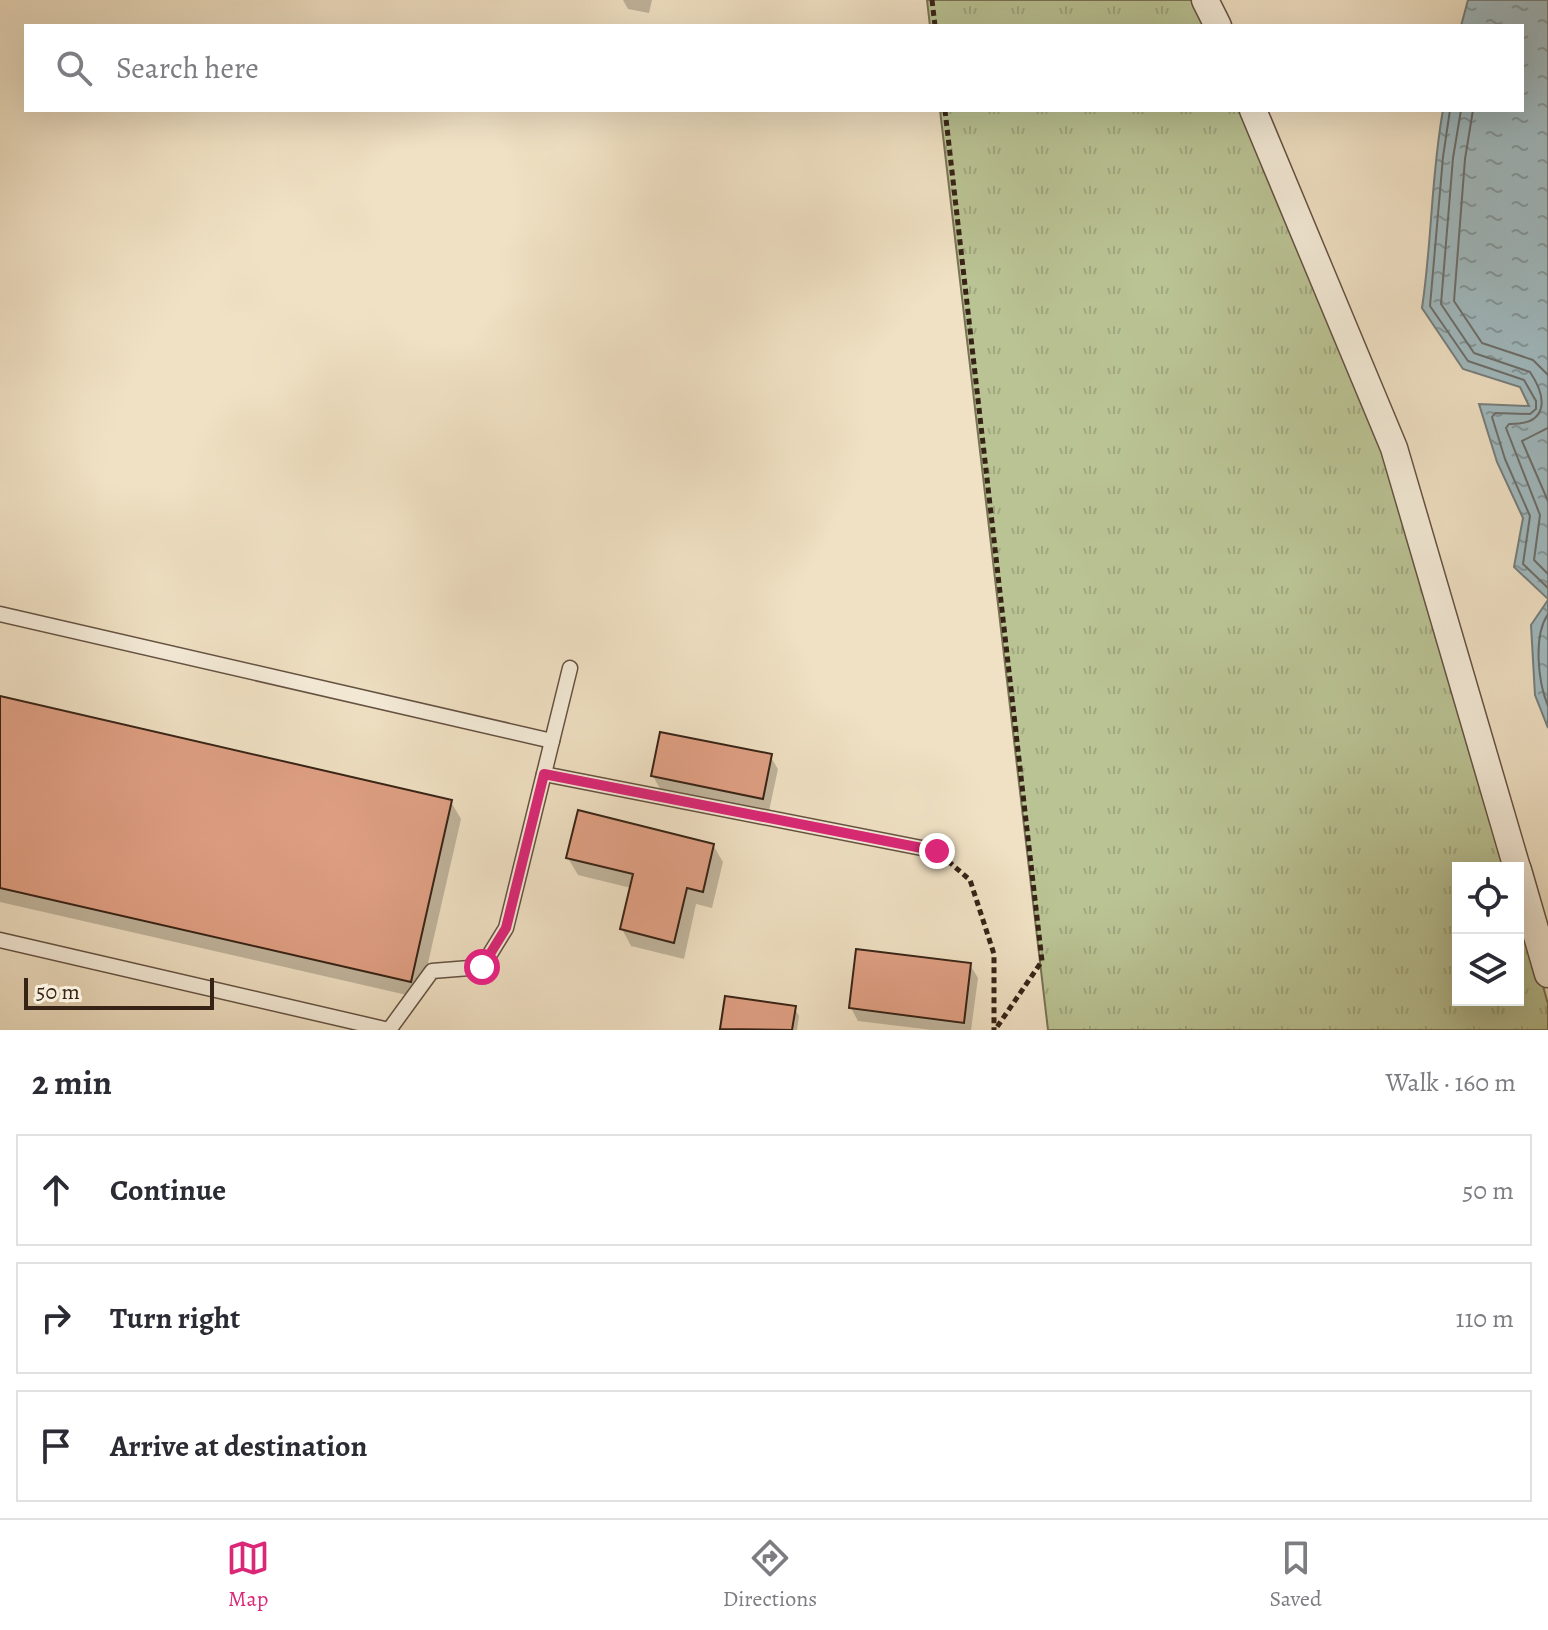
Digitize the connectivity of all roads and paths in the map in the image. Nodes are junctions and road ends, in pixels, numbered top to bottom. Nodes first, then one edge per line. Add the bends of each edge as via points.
1 (932, 0) edge
2 (1205, 0) edge
3 (935, 24) edge
4 (1217, 24) edge
5 (945, 112) edge
6 (1254, 112) edge
7 (0, 614) edge
8 (570, 668) dead end
9 (552, 741) junction
10 (544, 774) junction
11 (937, 851) joint
12 (1516, 862) edge
13 (1524, 890) edge
14 (0, 940) edge
15 (1548, 974) edge
16 (389, 1030) edge
17 (994, 1030) edge

1 - 3 path
2 - 4 street
5 - 17 path via 1042,961
6 - 12 street via 1394,448
7 - 9 lane
8 - 9 lane
9 - 10 lane
10 - 11 lane
10 - 16 lane via 506,928 482,967 432,971
11 - 17 path via 970,880 994,954
13 - 15 street
14 - 16 lane

